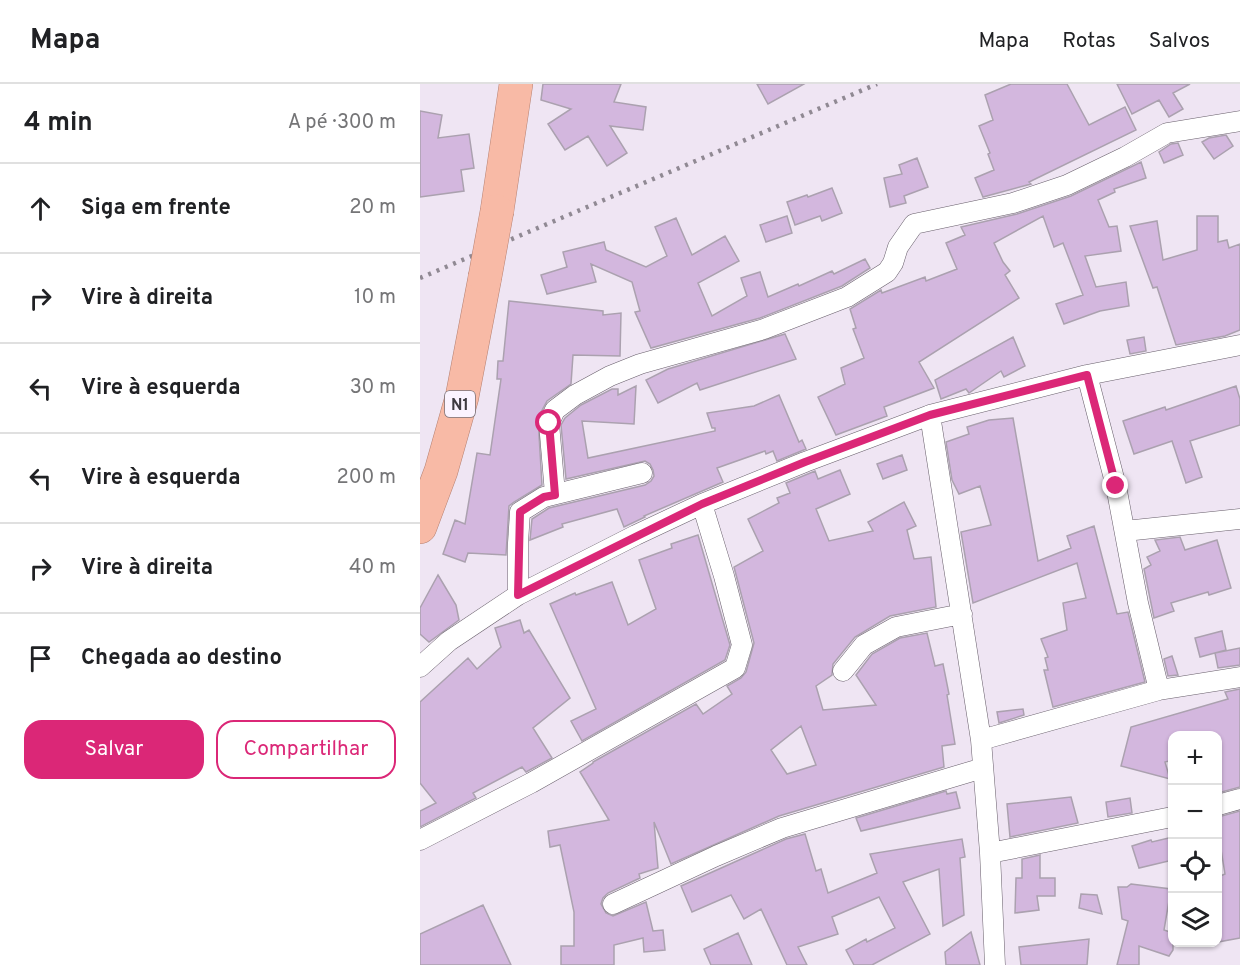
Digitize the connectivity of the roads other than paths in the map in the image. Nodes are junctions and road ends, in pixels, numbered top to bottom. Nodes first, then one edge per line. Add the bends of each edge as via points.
1 (516, 84) edge
2 (1240, 120) edge
3 (1240, 345) edge
4 (1087, 375) junction
5 (930, 415) junction
6 (642, 473) dead end
7 (555, 495) junction
8 (702, 504) junction
9 (423, 510) edge
10 (1240, 519) edge
11 (1125, 531) junction
12 (518, 595) junction
13 (962, 614) junction
14 (420, 667) edge
15 (843, 671) dead end
16 (1240, 676) edge
17 (1159, 690) junction
18 (981, 740) junction
19 (983, 768) junction
20 (1240, 800) edge
21 (1222, 804) edge
22 (1168, 818) edge
23 (420, 840) edge
24 (990, 853) junction
25 (613, 904) dead end
26 (995, 965) edge

1 - 9 highway, N1, bridge via 462,397 441,471
2 - 7 street via 1167,133 1067,185 1013,203 914,224 887,272 847,297 764,329 610,375 555,410 549,423
3 - 4 street
4 - 5 street
4 - 11 street
5 - 8 street
5 - 13 street
6 - 7 street
7 - 12 street via 544,497 520,512
8 - 12 street
8 - 23 street via 742,645 735,669
10 - 11 street
11 - 17 street
12 - 14 street via 449,641
13 - 15 street via 896,627 864,645
13 - 18 street
16 - 17 street
17 - 18 street
18 - 19 street
19 - 24 street
19 - 25 street via 782,828
20 - 21 street
22 - 24 street
24 - 26 street

